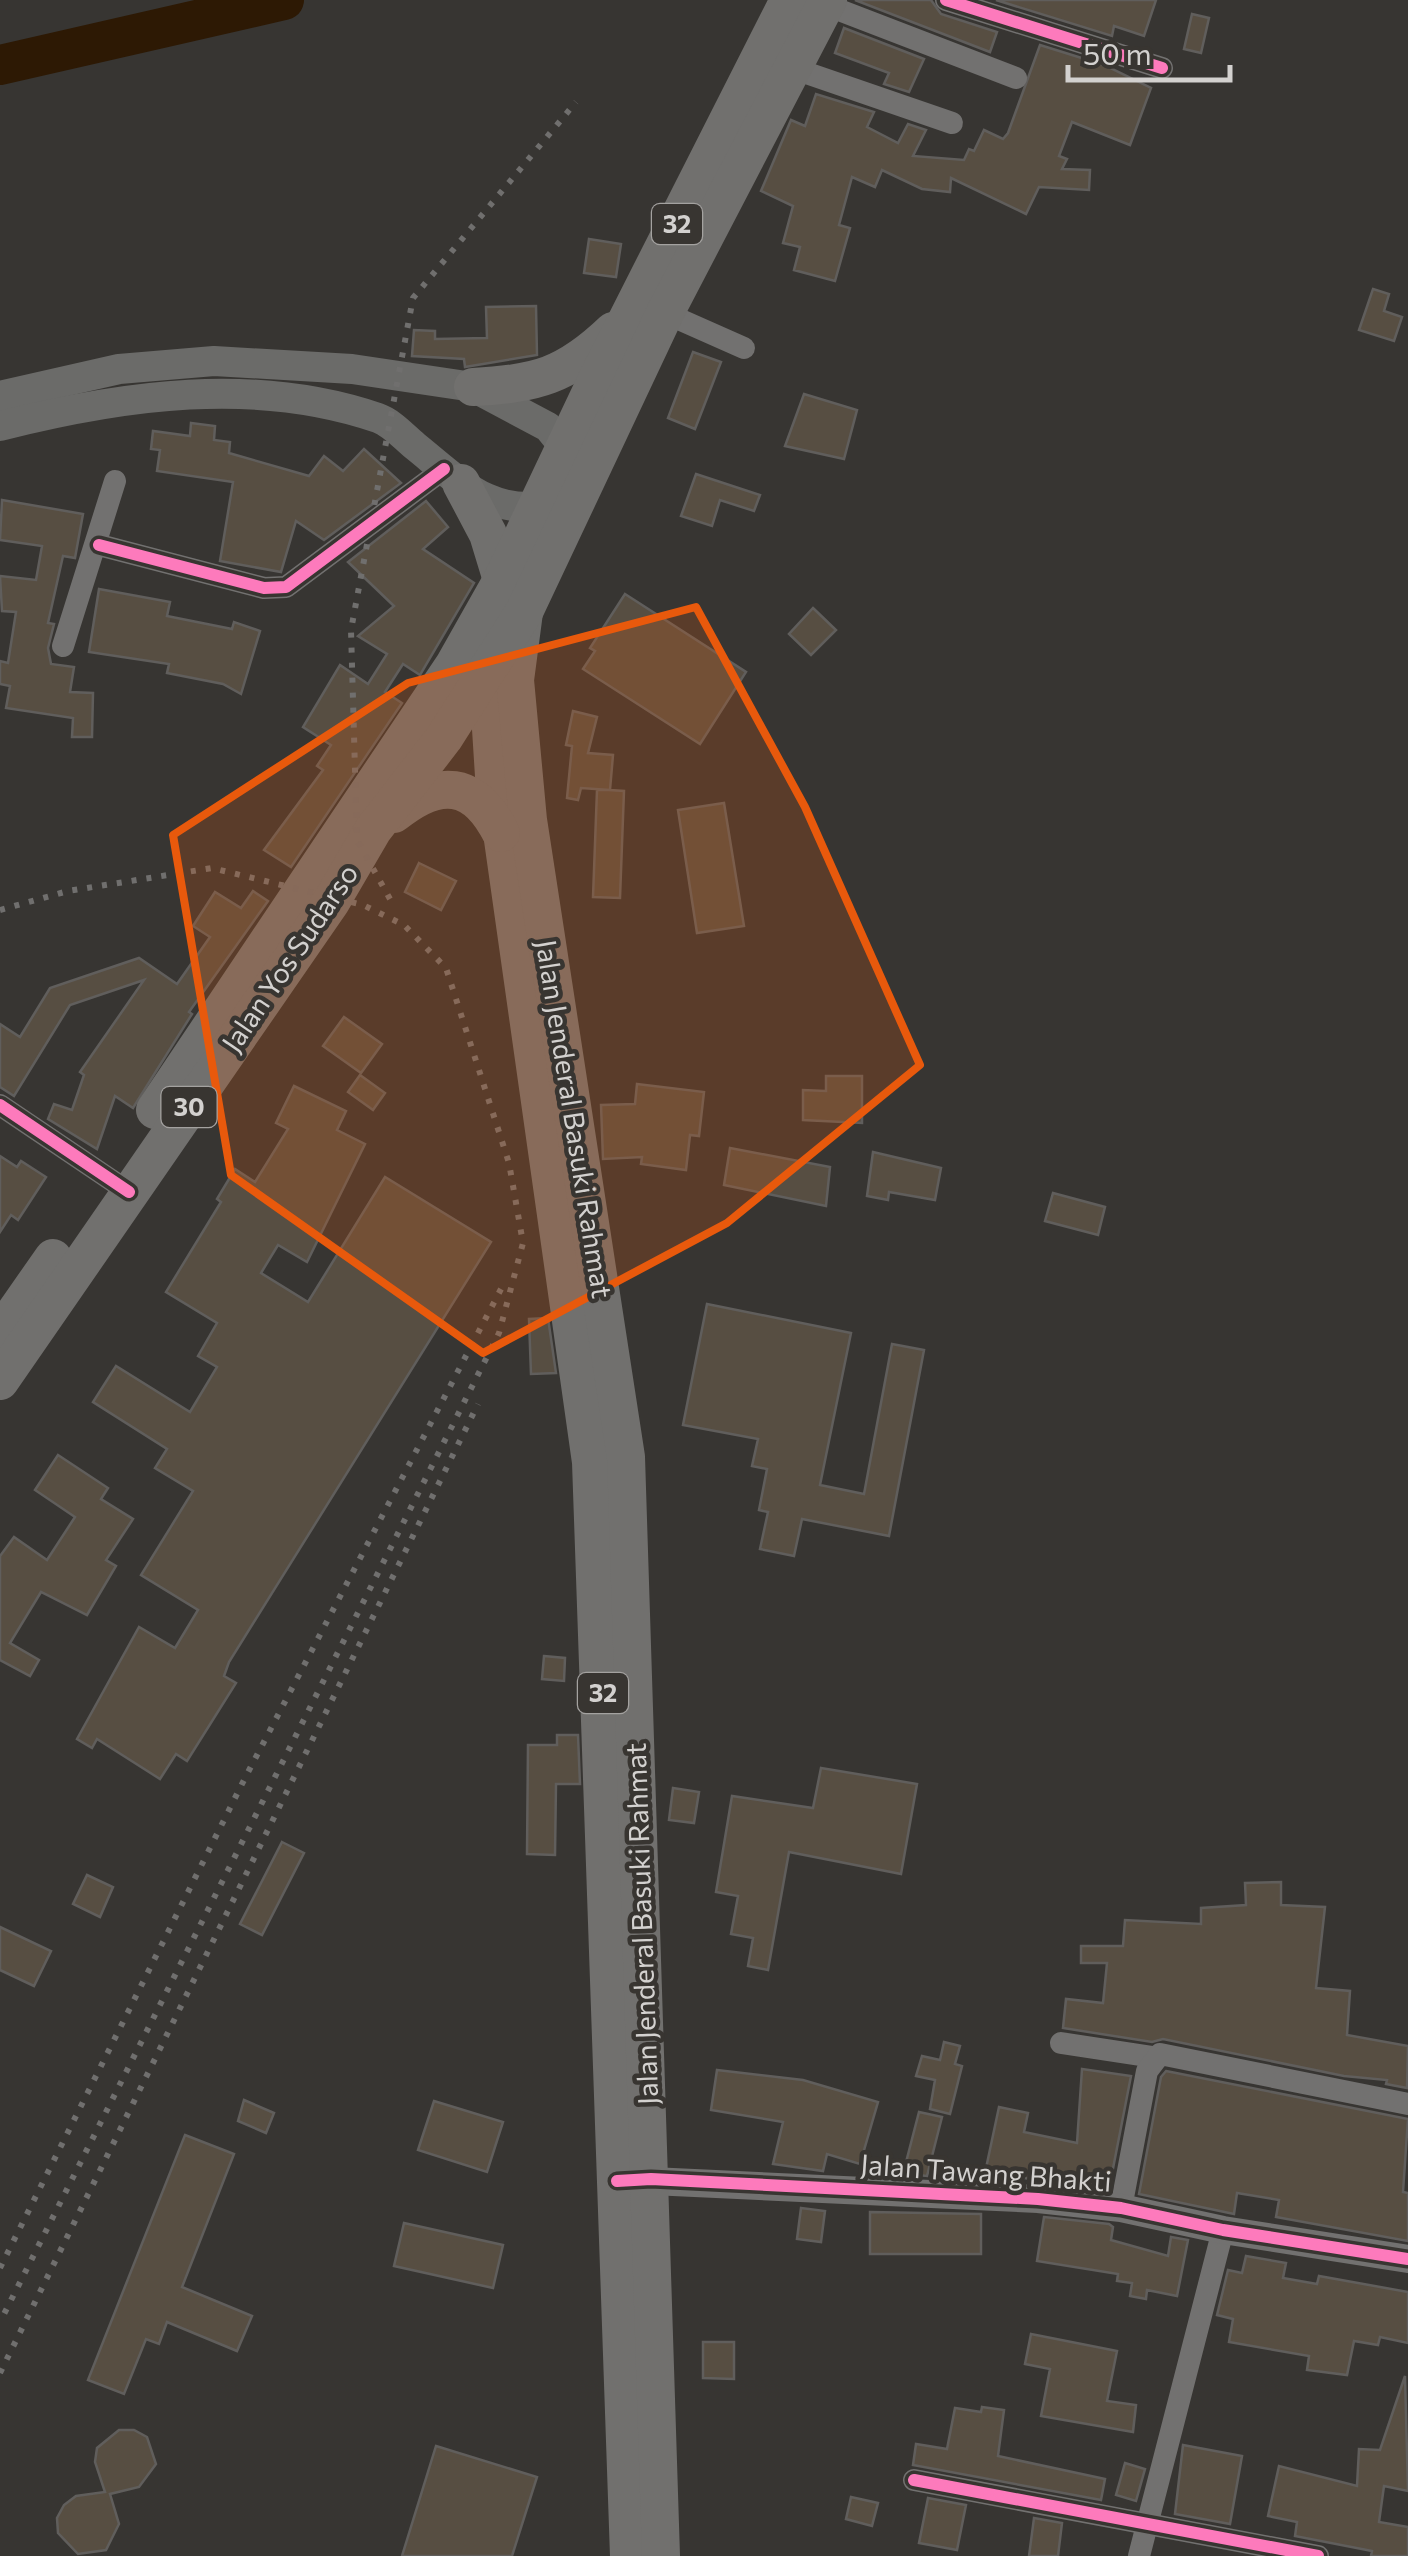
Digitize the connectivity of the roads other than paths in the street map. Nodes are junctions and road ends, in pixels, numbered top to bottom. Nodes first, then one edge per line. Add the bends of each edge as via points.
1 (946, 0) edge
2 (815, 2) edge
3 (1162, 68) dead end
4 (795, 69) junction
5 (1016, 78) dead end
6 (952, 122) dead end
7 (649, 312) junction
8 (744, 348) dead end
9 (472, 387) junction
10 (0, 396) edge
11 (0, 426) edge
12 (564, 447) junction
13 (452, 476) junction
14 (115, 482) dead end
15 (579, 494) junction
16 (536, 508) junction
17 (99, 544) junction
18 (502, 580) junction
19 (524, 612) junction
20 (63, 646) dead end
21 (490, 667) junction
22 (426, 761) junction
23 (494, 776) junction
24 (363, 825) junction
25 (515, 828) junction
26 (0, 1105) edge
27 (118, 1187) junction
28 (0, 1334) edge
29 (0, 1382) edge
30 (1062, 2043) dead end
31 (1153, 2057) junction
32 (1408, 2104) edge
33 (634, 2180) junction
34 (1121, 2208) junction
35 (1223, 2230) junction
36 (1408, 2259) edge
37 (914, 2480) dead end
38 (1148, 2523) junction
39 (630, 2556) edge
40 (661, 2556) edge
41 (1139, 2556) edge
42 (1318, 2556) edge

1 - 3 street
2 - 4 highway, 32
2 - 5 street
2 - 7 highway, 32
4 - 6 street
4 - 7 highway, 32
7 - 8 street
7 - 9 highway via 561,371 530,384
7 - 12 highway, 32
7 - 15 highway, 32 via 618,414
9 - 10 main road via 352,369 214,360 119,369
9 - 12 main road via 548,427
11 - 13 main road via 91,405 194,392 253,394 327,403 384,420
12 - 15 main road
12 - 16 highway, 32
13 - 16 main road via 511,509
13 - 17 street via 286,587 264,588
13 - 18 highway via 488,534
14 - 17 street
15 - 16 main road
15 - 19 highway, 32
16 - 18 highway, 32
17 - 20 street
18 - 21 highway, 32
18 - 24 highway, 30
19 - 21 highway, 30
19 - 25 highway, 32 via 516,680
21 - 22 highway, 30
21 - 23 highway, 32
22 - 23 highway via 462,758
22 - 24 highway, 30 via 402,775
23 - 25 highway
24 - 25 highway, 30 via 451,789
24 - 27 highway, Jalan Yos Sudarso / 30
25 - 33 highway, Jalan Jenderal Basuki Rahmat / 32 via 626,1458 621,1749
26 - 27 street
27 - 28 highway, Jalan Yos Sudarso / 30
27 - 29 highway, Jalan Yos Sudarso / 30
30 - 31 street
31 - 32 street via 1171,2054
31 - 34 street
33 - 34 street, Jalan Tawang Bhakti
33 - 39 highway, Jalan Jenderal Basuki Rahmat / 32
33 - 40 highway, Jalan Jenderal Basuki Rahmat / 32
34 - 35 street, Jalan Tawang Bhakti
35 - 36 street, Jalan Tawang Bhakti
35 - 38 street
37 - 38 street
38 - 41 street
38 - 42 street

